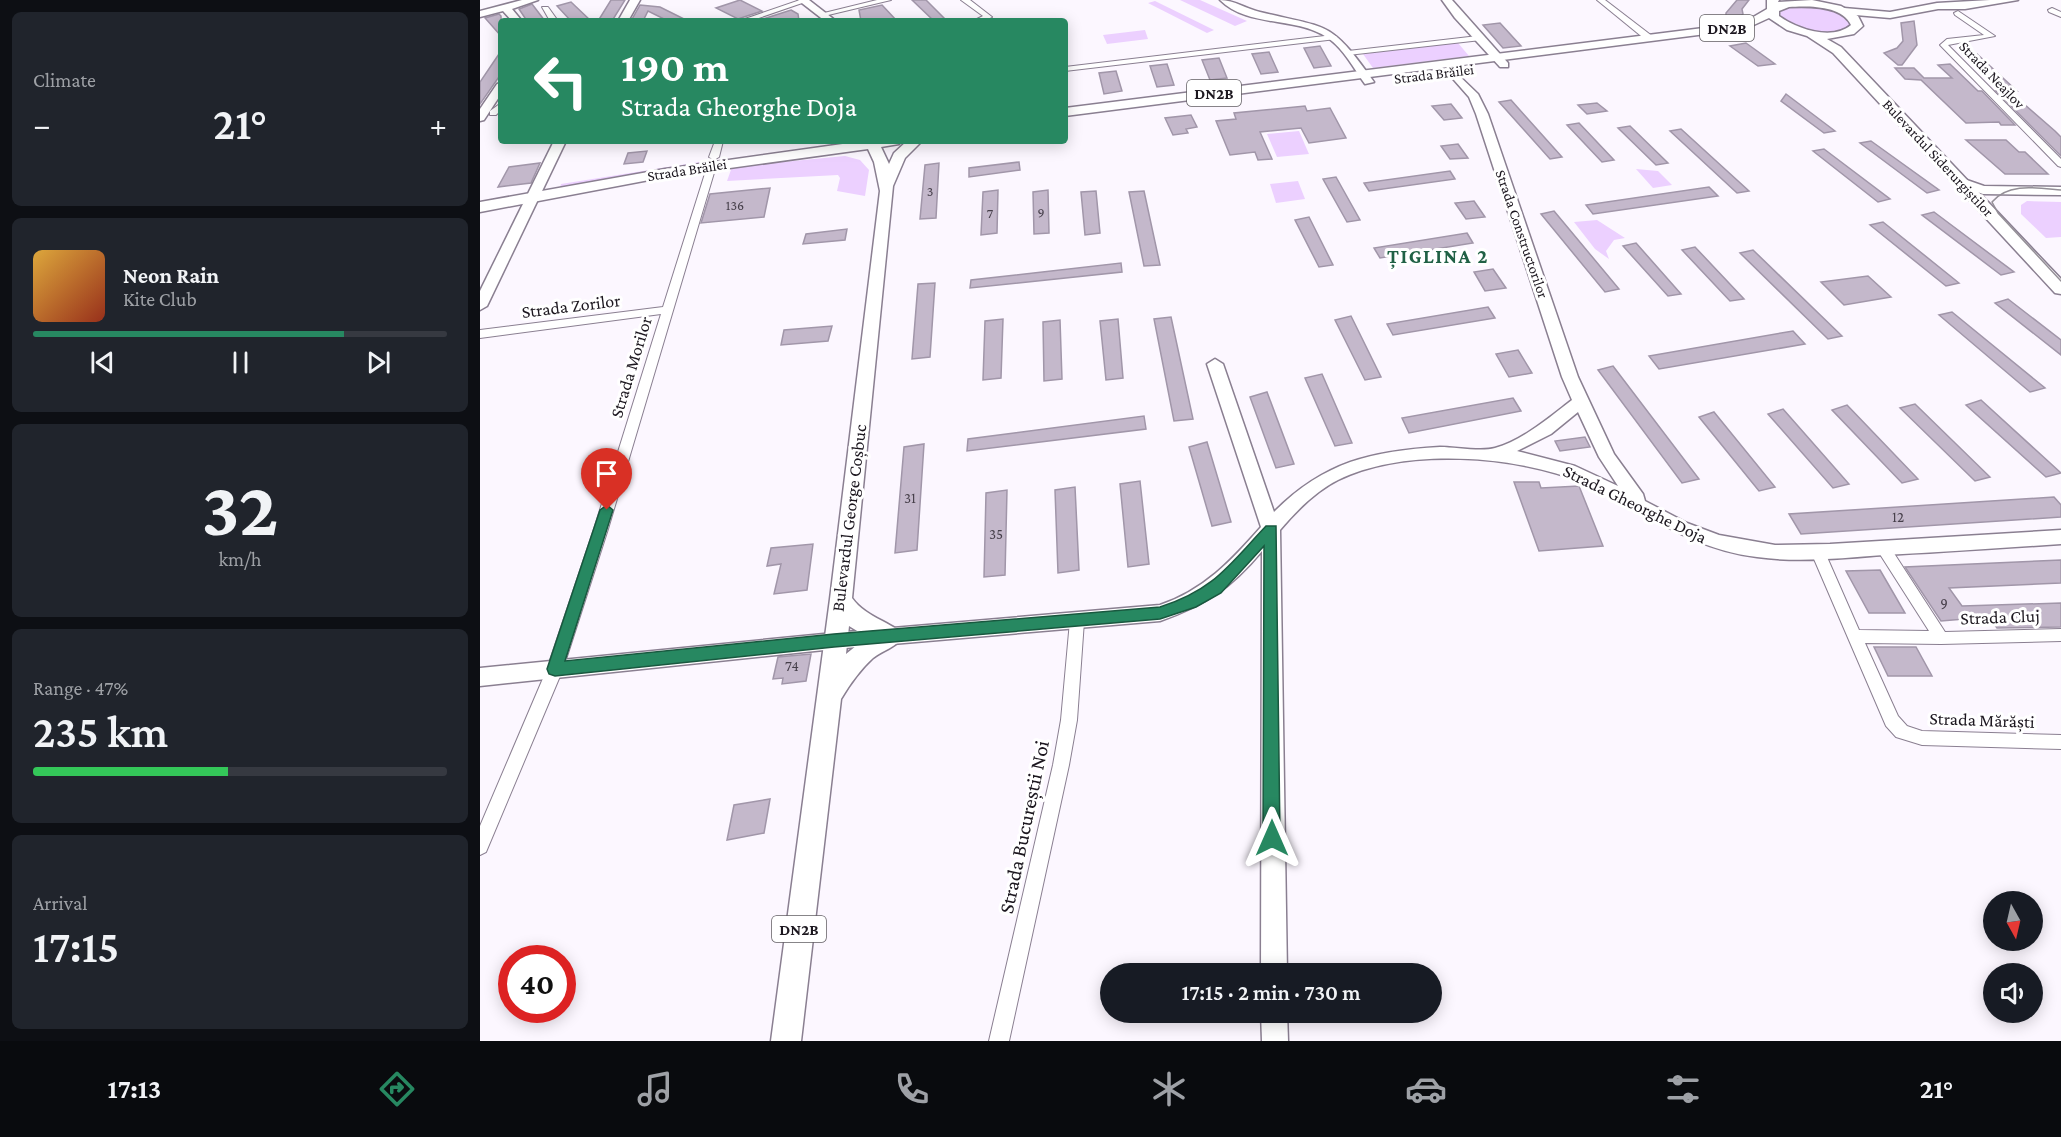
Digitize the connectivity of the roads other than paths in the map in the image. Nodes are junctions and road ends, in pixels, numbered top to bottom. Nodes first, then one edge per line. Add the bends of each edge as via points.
1 (534, 0) edge
2 (635, 0) edge
3 (803, 0) edge
4 (887, 0) edge
5 (965, 0) edge
6 (1225, 0) edge
7 (1447, 0) edge
8 (1827, 0) edge
9 (2013, 0) edge
10 (1603, 1) edge
11 (1805, 1) edge
12 (1773, 6) edge
13 (505, 7) junction
14 (545, 9) dead end
15 (1842, 10) junction
16 (1950, 10) junction
17 (2052, 10) dead end
18 (480, 14) edge
19 (1890, 15) junction
20 (2061, 15) edge
21 (514, 18) edge
22 (552, 18) edge
23 (625, 18) edge
24 (754, 18) edge
25 (827, 18) edge
26 (985, 18) edge
27 (1853, 31) junction
28 (1806, 33) junction
29 (1334, 36) junction
30 (1478, 38) junction
31 (1649, 38) junction
32 (1348, 53) junction
33 (1501, 61) junction
34 (1068, 69) edge
35 (1452, 72) junction
36 (1366, 79) junction
37 (498, 91) edge
38 (498, 107) edge
39 (1068, 112) edge
40 (484, 113) edge
41 (1068, 120) edge
42 (560, 144) edge
43 (718, 144) edge
44 (838, 144) edge
45 (873, 144) edge
46 (912, 144) edge
47 (821, 145) edge
48 (712, 162) junction
49 (881, 162) junction
50 (2061, 164) edge
51 (1961, 182) junction
52 (887, 185) junction
53 (537, 191) junction
54 (1989, 191) junction
55 (2061, 191) edge
56 (480, 196) edge
57 (480, 207) edge
58 (2061, 268) edge
59 (2061, 289) edge
60 (480, 306) edge
61 (667, 310) junction
62 (480, 334) edge
63 (1215, 364) dead end
64 (1580, 402) junction
65 (1496, 455) junction
66 (1644, 508) junction
67 (1271, 530) junction
68 (2061, 537) edge
69 (1883, 548) junction
70 (1818, 552) junction
71 (841, 599) junction
72 (1077, 621) junction
73 (2061, 635) edge
74 (891, 636) junction
75 (1856, 636) junction
76 (1941, 638) junction
77 (834, 641) junction
78 (555, 669) junction
79 (480, 677) edge
80 (827, 700) junction
81 (2061, 742) edge
82 (480, 846) edge
83 (1274, 963) edge
84 (1274, 1023) edge
85 (786, 1041) edge
86 (999, 1041) edge
87 (1275, 1041) edge

1 - 13 street
2 - 23 street
3 - 24 street
3 - 25 street
4 - 25 street
5 - 26 street
6 - 29 street via 1242,10
7 - 30 street
8 - 15 main road
9 - 16 street
10 - 31 street
11 - 12 main road, Strada Brăilei / DN2B
11 - 15 main road, Strada Brăilei / DN2B
12 - 28 main road, Strada Brăilei / DN2B via 1784,25
12 - 31 main road, Strada Brăilei / DN2B via 1763,20 1745,26
13 - 18 street
13 - 21 street
14 - 22 street
15 - 19 street
15 - 27 main road via 1856,21
16 - 19 street
16 - 50 street, Strada Neajlov via 1991,36 1947,41 1944,45
17 - 20 street
19 - 27 street
27 - 28 main road, Strada Brăilei / DN2B via 1832,35
27 - 54 main road, Bulevardul Siderurgiștilor via 1850,40 1855,50
28 - 33 main road, Strada Brăilei / DN2B via 1769,32
28 - 51 main road, Bulevardul Siderurgiștilor via 1837,50
29 - 32 street
29 - 34 street
30 - 32 street
30 - 33 street
31 - 33 main road, Strada Brăilei / DN2B
32 - 36 street
33 - 35 main road, Strada Brăilei / DN2B
33 - 36 main road, Strada Brăilei / DN2B
35 - 36 main road, Strada Brăilei / DN2B
35 - 64 street, Strada Constructorilor via 1474,96 1482,114
36 - 39 main road, Strada Brăilei / DN2B
36 - 41 main road, Strada Brăilei / DN2B
37 - 40 street
38 - 40 street
42 - 53 street
43 - 48 street, Strada Morilor
44 - 47 main road, Strada Brăilei
45 - 49 main road, Bulevardul George Coșbuc / DN2B
46 - 52 main road, DN2B via 899,156
47 - 48 main road, Strada Brăilei
47 - 49 main road
48 - 53 main road, Strada Brăilei
48 - 61 street, Strada Morilor
49 - 52 main road, Bulevardul George Coșbuc / DN2B
51 - 54 street
51 - 59 main road, Bulevardul Siderurgiștilor
52 - 71 main road, Bulevardul George Coșbuc / DN2B
53 - 56 main road, Strada Brăilei
53 - 57 main road, Strada Brăilei
53 - 60 street
54 - 55 street
54 - 58 main road, Bulevardul Siderurgiștilor
61 - 62 street, Strada Zorilor
61 - 78 street, Strada Morilor
63 - 67 street
64 - 65 street via 1545,430
64 - 66 street, Strada Constructorilor via 1614,469
65 - 66 street, Strada Gheorghe Doja via 1573,472
65 - 67 street, Strada Gheorghe Doja via 1408,457 1360,465 1317,484
66 - 70 street, Strada Gheorghe Doja via 1716,543 1757,550
67 - 72 street, Strada Gheorghe Doja via 1216,589 1191,603 1160,613
67 - 83 street
68 - 69 street, Strada Gheorghe Doja
69 - 70 street, Strada Gheorghe Doja
69 - 76 street, Strada Cluj
70 - 75 street
71 - 74 main road via 856,621
71 - 77 main road, Bulevardul George Coșbuc / DN2B
72 - 74 street, Strada Gheorghe Doja
72 - 86 street, Strada Bucureștii Noi via 1063,753
73 - 76 street, Strada Cluj
74 - 77 street, Strada Gheorghe Doja
74 - 80 main road via 861,653
75 - 76 street, Strada Cluj
75 - 81 street, Strada Mărăști via 1892,721 1902,732 1922,738
77 - 78 street, Strada Gheorghe Doja
77 - 80 main road, Bulevardul George Coșbuc / DN2B
78 - 79 street, Strada Gheorghe Doja
78 - 82 street, Strada Morilor
80 - 85 main road, Bulevardul George Coșbuc / DN2B
84 - 87 street

